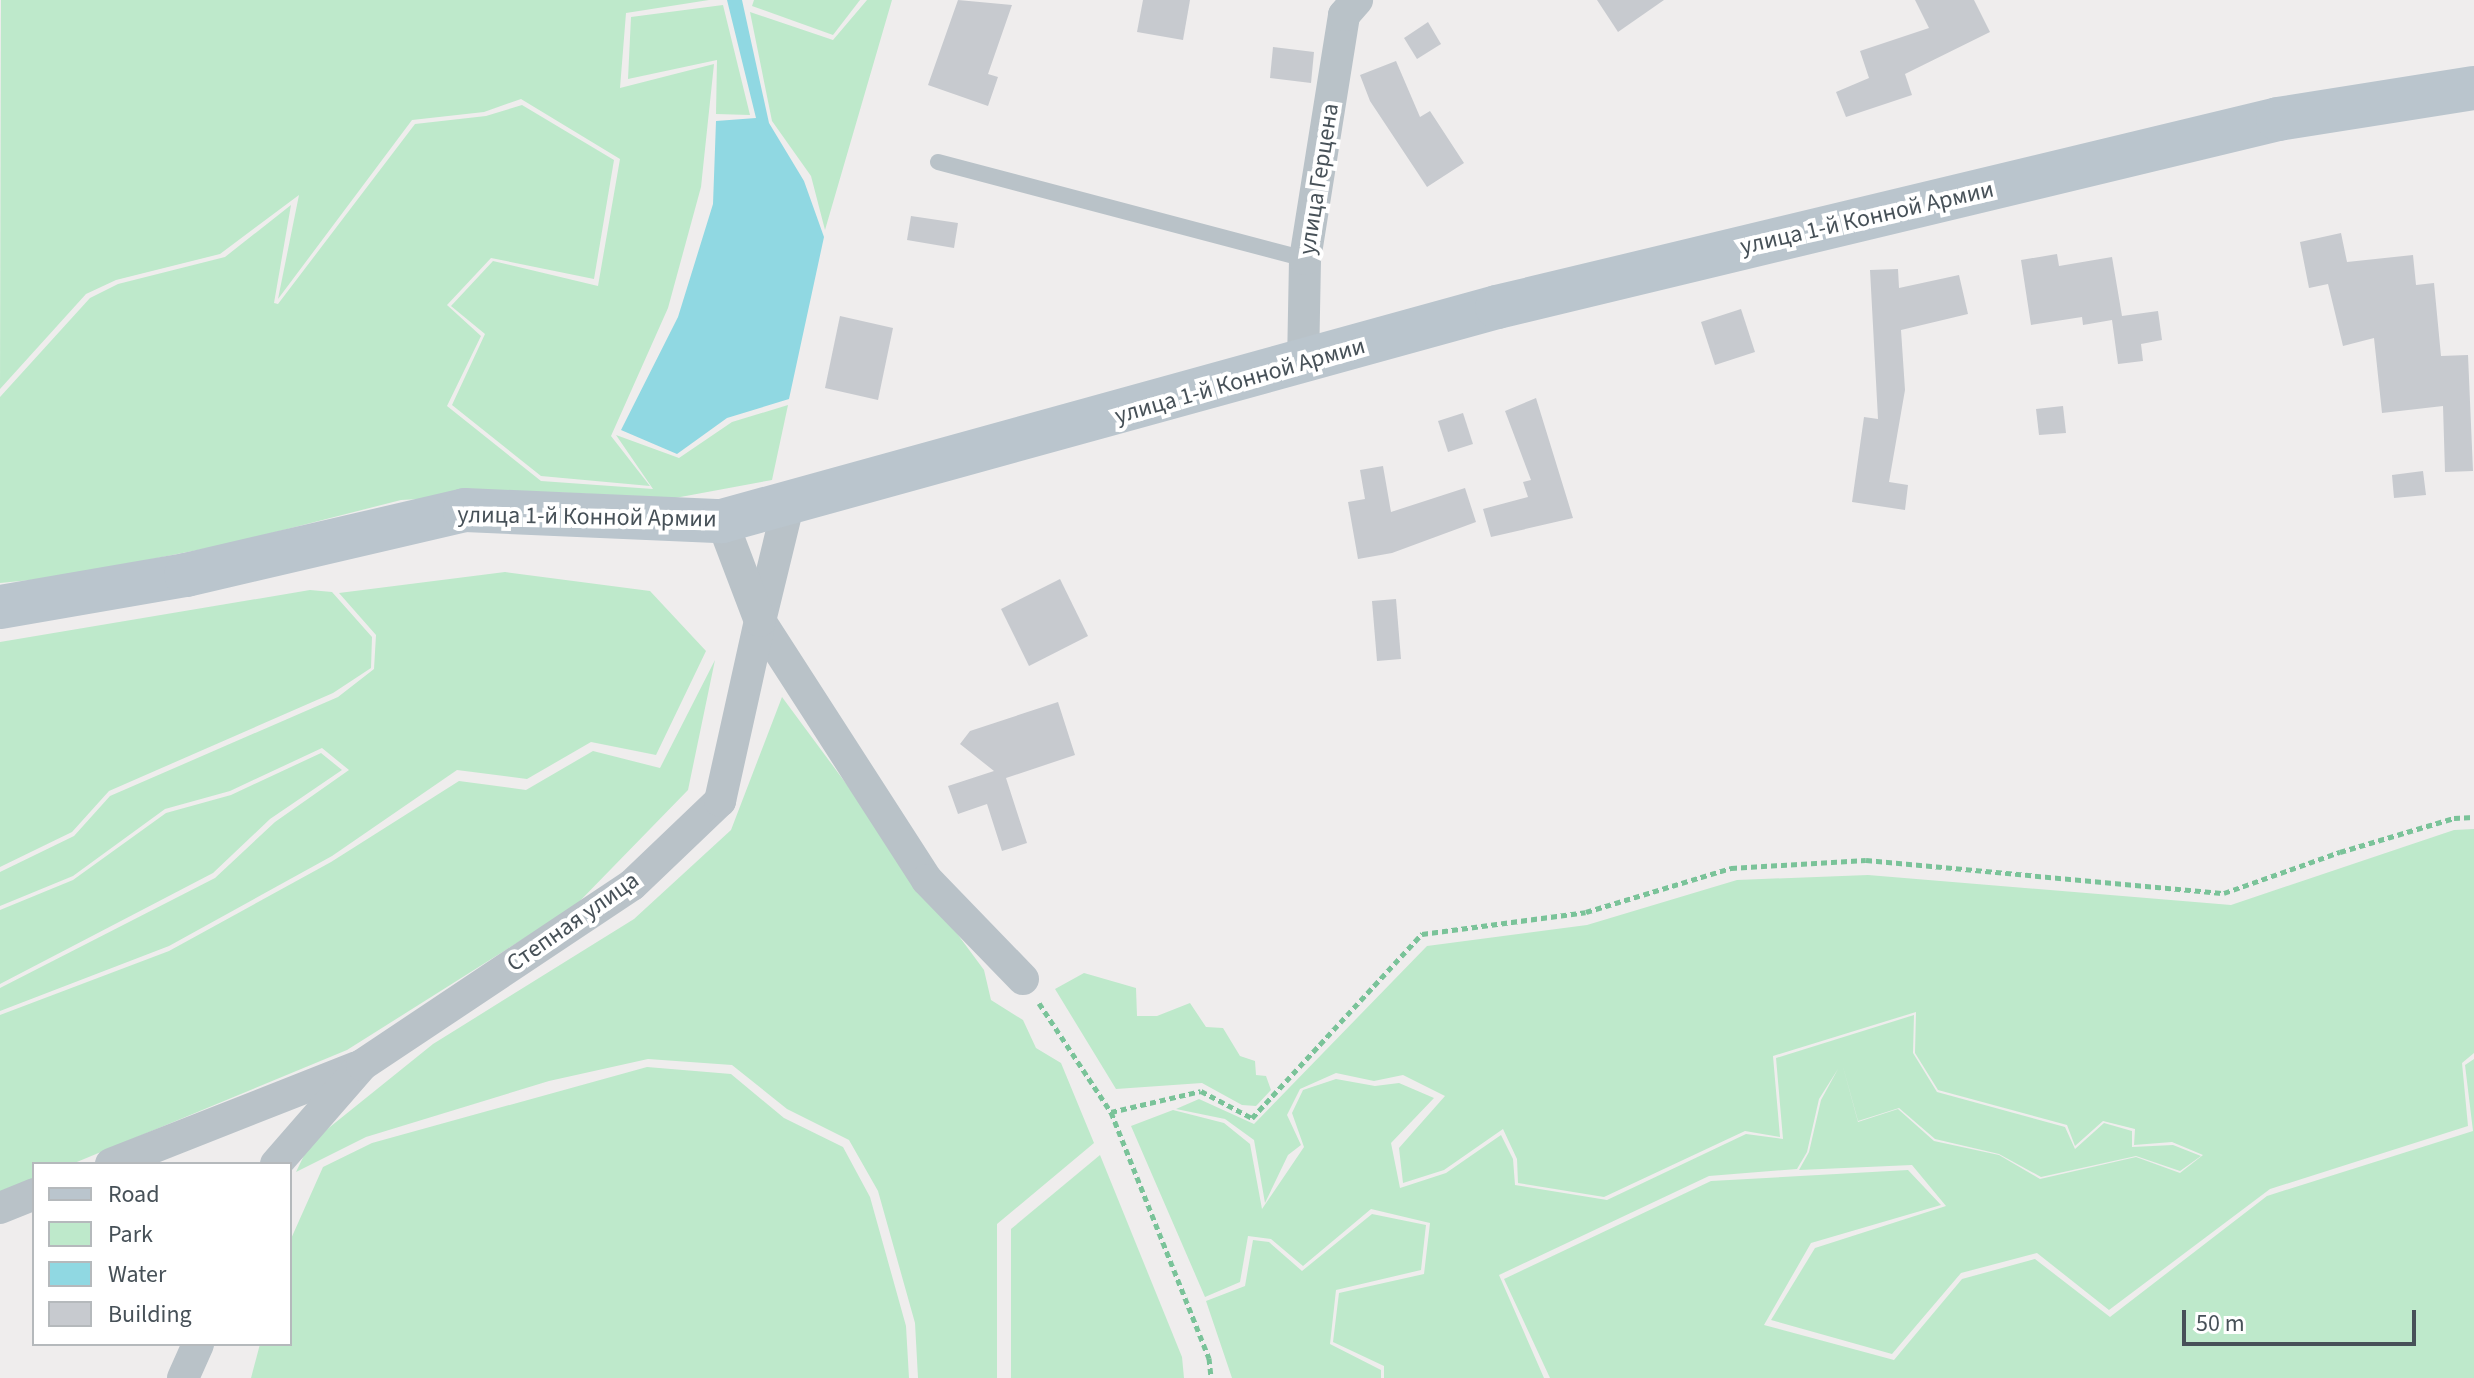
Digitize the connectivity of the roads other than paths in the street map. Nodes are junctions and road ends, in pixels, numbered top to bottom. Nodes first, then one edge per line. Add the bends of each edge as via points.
1 (1357, 0) edge
2 (2474, 88) edge
3 (938, 162) dead end
4 (1305, 259) junction
5 (1303, 364) junction
6 (788, 506) junction
7 (722, 521) junction
8 (0, 607) edge
9 (760, 621) junction
10 (1023, 979) road end
11 (362, 1065) junction
12 (116, 1162) edge
13 (278, 1162) edge
14 (32, 1195) edge
15 (0, 1208) edge
16 (197, 1346) edge
17 (183, 1378) edge

1 - 4 street, улица Герцена via 1344,15
2 - 5 main road, улица 1-й Конной Армии via 2278,119 1497,307
3 - 4 lane
4 - 5 street, улица Герцена
5 - 6 main road, улица 1-й Конной Армии
6 - 7 main road, улица 1-й Конной Армии
6 - 9 street, Степная улица
7 - 8 main road, улица 1-й Конной Армии via 465,510 186,575
7 - 9 street
9 - 10 street via 927,880
9 - 11 street, Степная улица via 720,801 632,885
11 - 12 street
11 - 13 street, Степная улица
14 - 15 street
16 - 17 street

